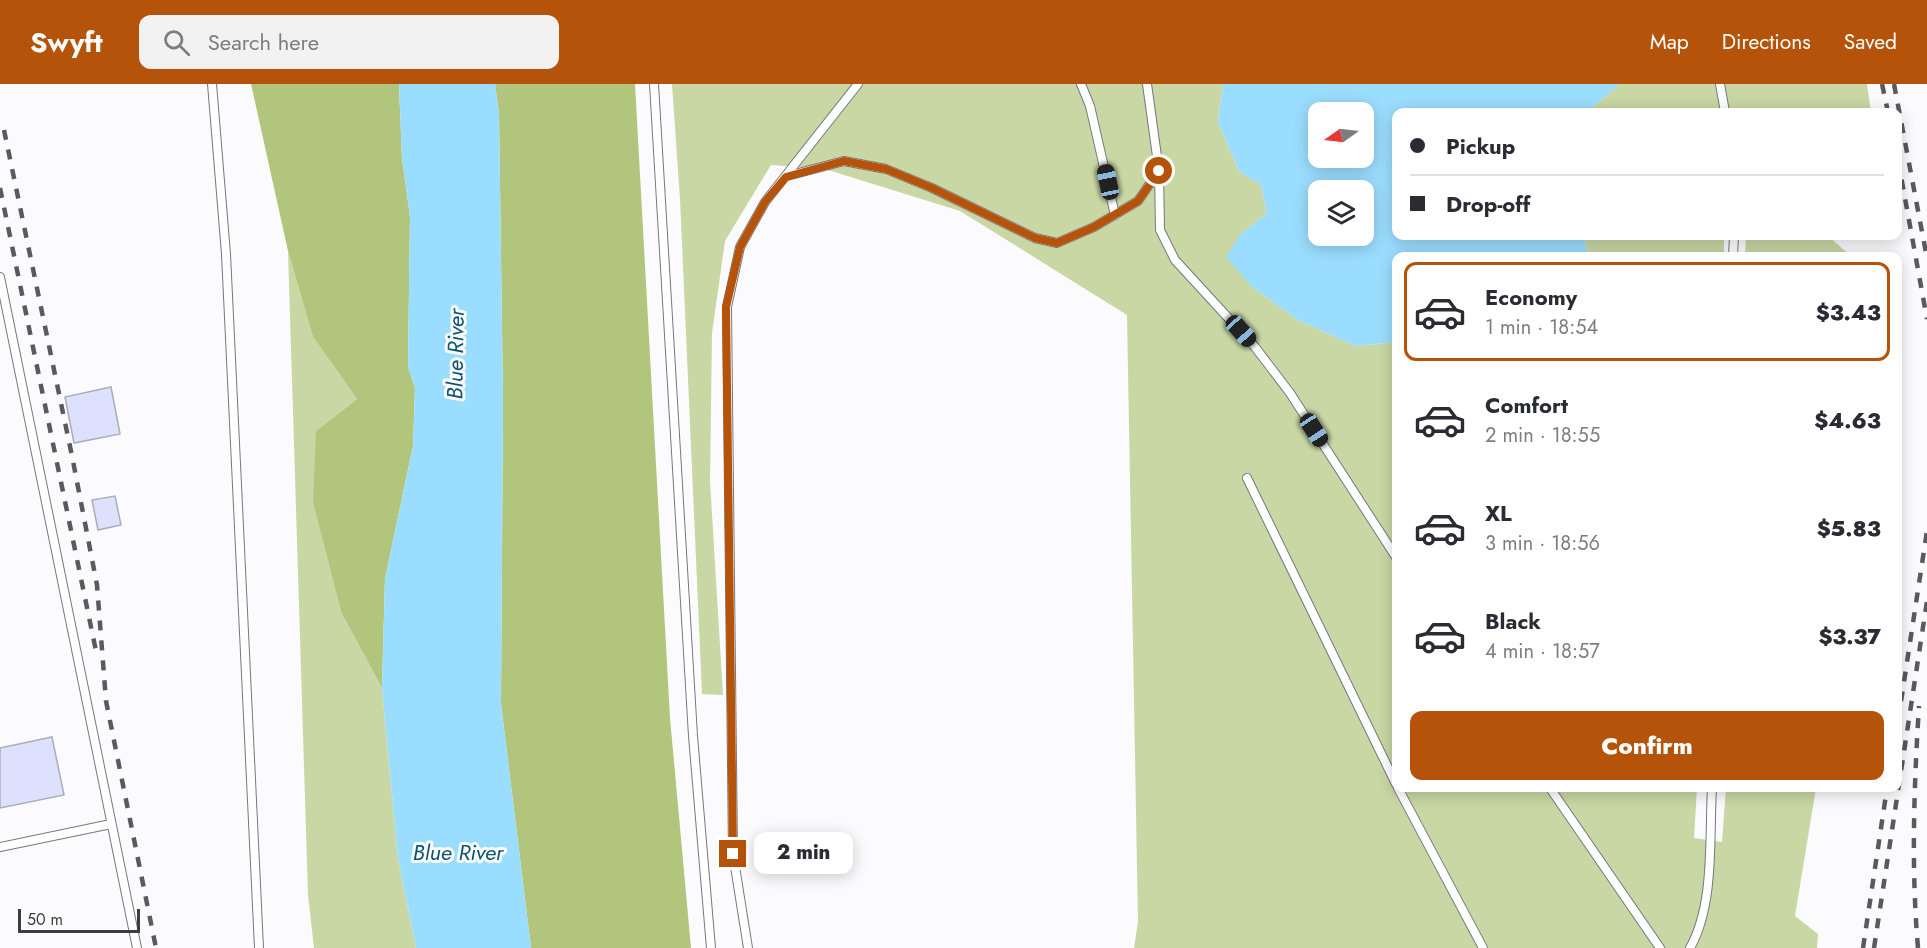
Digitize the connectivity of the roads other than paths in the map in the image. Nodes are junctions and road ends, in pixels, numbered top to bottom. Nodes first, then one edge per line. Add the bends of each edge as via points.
1 (212, 84) edge
2 (654, 84) edge
3 (858, 84) edge
4 (1081, 84) edge
5 (1147, 84) edge
6 (1720, 84) edge
7 (1724, 108) edge
8 (1159, 171) junction
9 (786, 177) junction
10 (1115, 215) junction
11 (0, 277) edge
12 (1246, 478) dead end
13 (1392, 551) edge
14 (1392, 776) edge
15 (1400, 792) edge
16 (1553, 792) edge
17 (1712, 792) edge
18 (111, 824) junction
19 (0, 847) edge
20 (137, 948) edge
21 (259, 948) edge
22 (711, 948) edge
23 (748, 948) edge
24 (1483, 948) edge
25 (1660, 948) edge
26 (1690, 948) edge

1 - 21 lane via 225,254
2 - 22 lane via 693,736
3 - 9 lane
4 - 10 lane via 1090,106
5 - 8 lane
6 - 7 lane
8 - 10 lane via 1138,201
8 - 13 lane via 1161,230 1175,260 1255,346
9 - 10 lane via 844,161 886,169 1035,238 1057,243
9 - 23 lane via 765,202 740,247 726,307 733,854
11 - 18 lane
12 - 14 lane
15 - 24 lane
16 - 25 lane
17 - 26 lane via 1706,902
18 - 19 lane
18 - 20 lane

